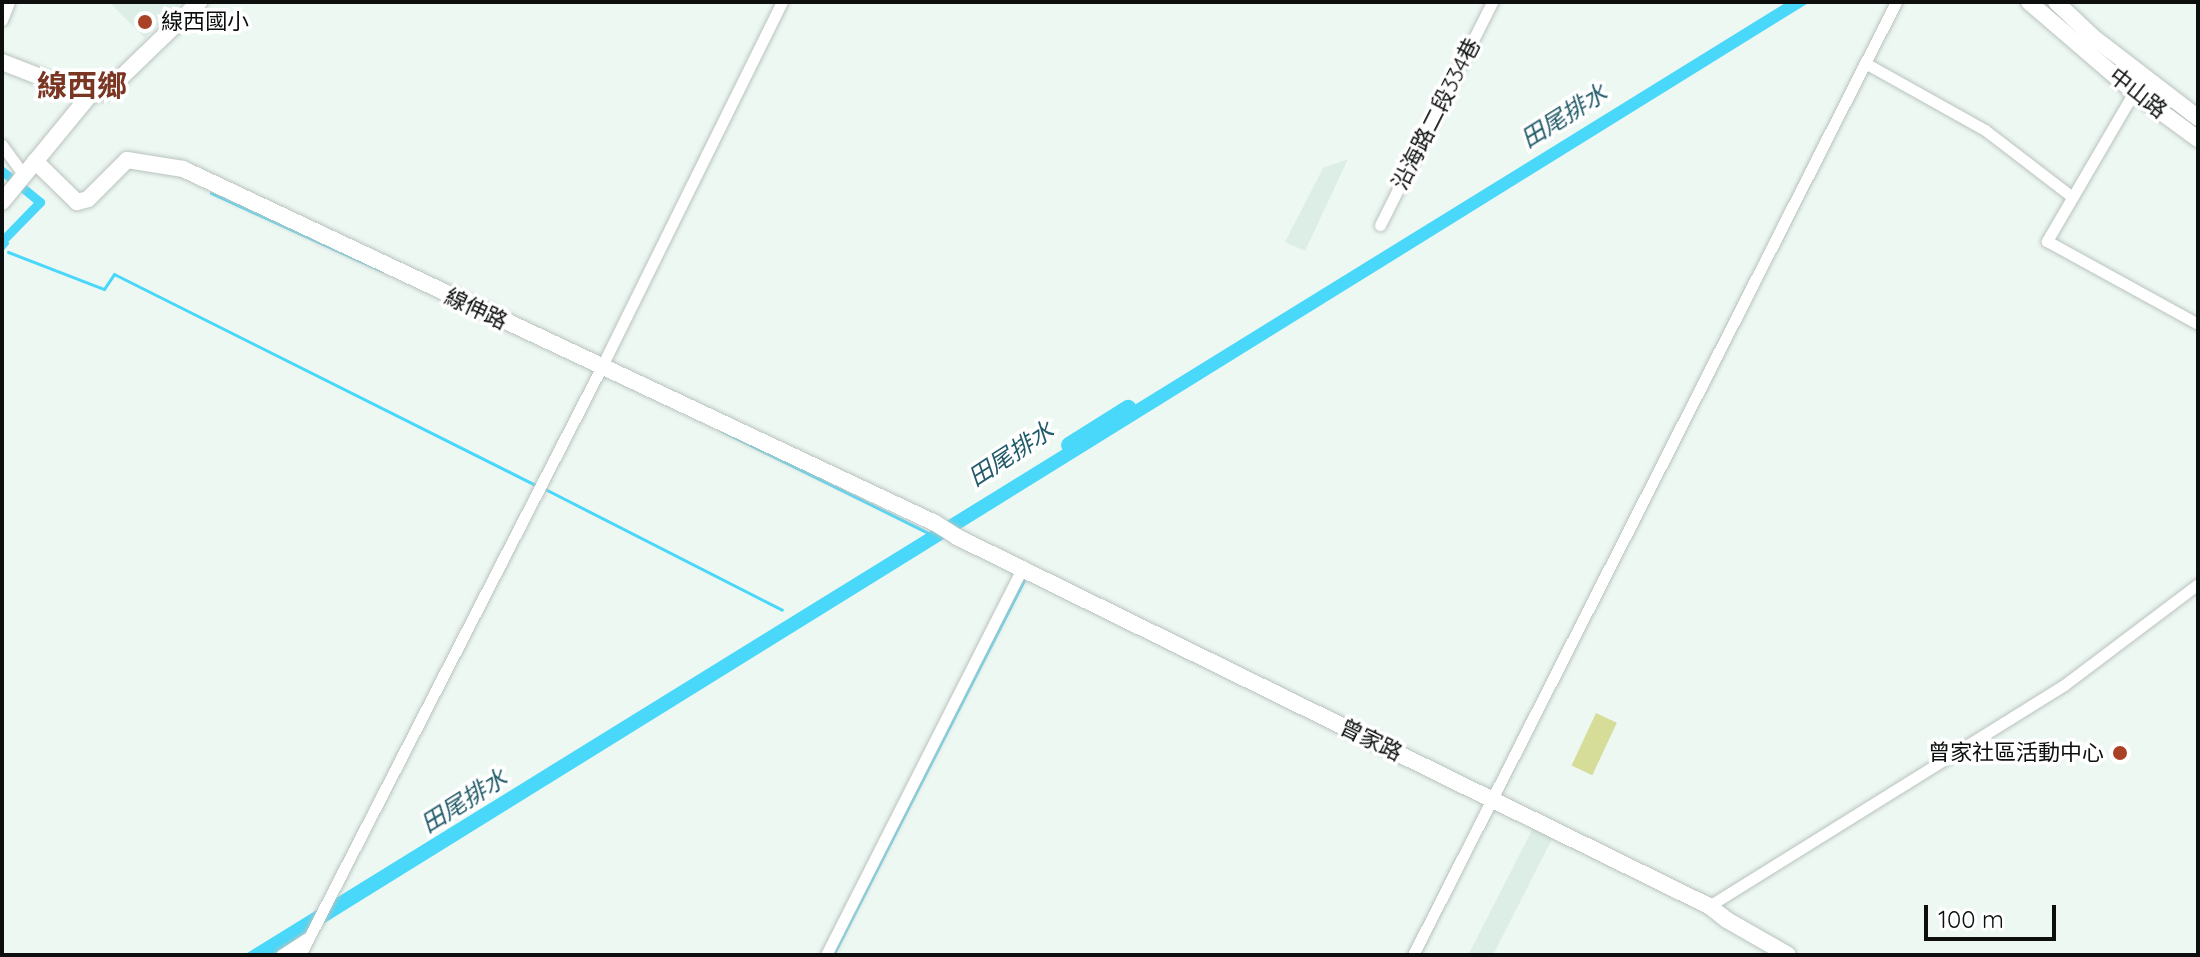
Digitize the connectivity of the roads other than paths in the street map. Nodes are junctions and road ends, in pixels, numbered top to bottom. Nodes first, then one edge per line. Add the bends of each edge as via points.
1 (9, 2) edge
2 (199, 2) edge
3 (782, 2) edge
4 (1492, 2) edge
5 (1896, 2) edge
6 (2029, 2) edge
7 (2056, 2) edge
8 (2, 20) edge
9 (2086, 41) junction
10 (2, 62) edge
11 (1865, 63) junction
12 (2134, 92) junction
13 (89, 96) junction
14 (2198, 118) edge
15 (2198, 139) edge
16 (2, 145) edge
17 (35, 161) junction
18 (24, 175) junction
19 (2071, 196) junction
20 (2, 202) edge
21 (1380, 225) dead end
22 (2198, 324) edge
23 (601, 368) junction
24 (951, 532) joint
25 (1023, 566) junction
26 (2198, 584) edge
27 (1492, 799) junction
28 (1706, 904) junction
29 (309, 937) junction
30 (281, 955) edge
31 (300, 955) edge
32 (826, 955) edge
33 (1413, 955) edge
34 (1788, 955) edge

1 - 8 street
2 - 13 street via 108,90
3 - 23 street
4 - 21 street, 沿海路二段334巷
5 - 11 street
6 - 9 street
7 - 9 street
9 - 12 street, 中山路
9 - 14 street, 中山路
10 - 13 street
11 - 19 street via 1985,130
11 - 27 street
12 - 15 street, 中山路
12 - 19 street
13 - 17 street
16 - 18 street
17 - 18 street
17 - 23 street, 線伸路 via 77,202 88,199 127,160 183,169
18 - 20 street
19 - 22 street via 2047,241
23 - 24 street, 線伸路
23 - 29 street
24 - 25 street, 曾家路
25 - 27 street, 曾家路
25 - 32 street
26 - 28 street via 2064,685
27 - 28 street, 曾家路
27 - 33 street
28 - 34 street, 曾家路
29 - 30 street
29 - 31 street

